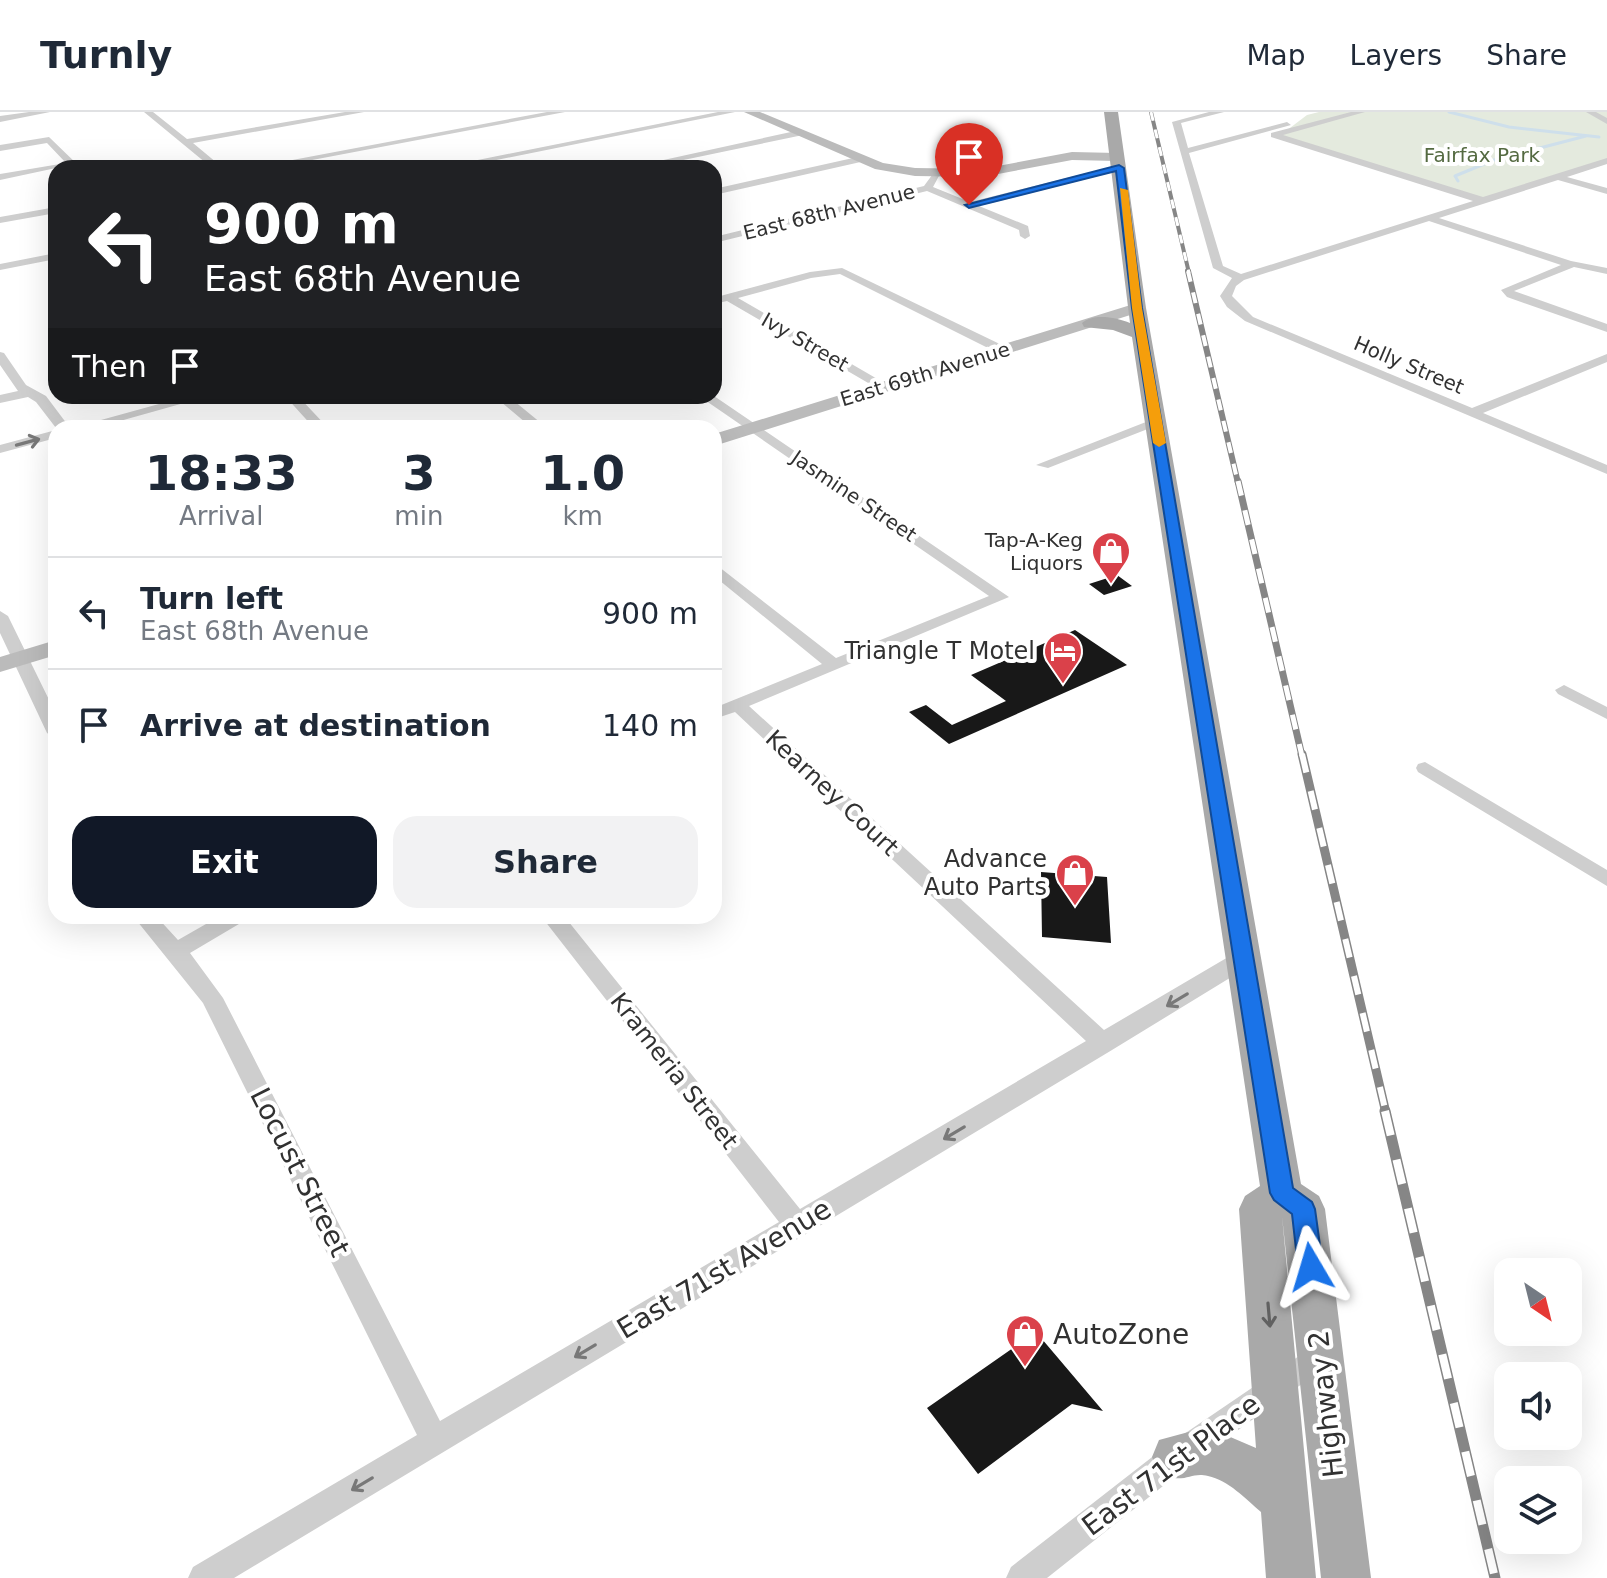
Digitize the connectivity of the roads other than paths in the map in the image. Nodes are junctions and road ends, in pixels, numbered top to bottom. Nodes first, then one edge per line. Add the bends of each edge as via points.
1 (46, 112) edge
2 (148, 112) edge
3 (360, 112) edge
4 (561, 112) edge
5 (731, 112) edge
6 (750, 112) edge
7 (1111, 112) edge
8 (1220, 112) edge
9 (1319, 112) edge
10 (1361, 112) edge
11 (1590, 112) edge
12 (1174, 117) edge
13 (0, 119) edge
14 (472, 119) dead end
15 (1607, 121) edge
16 (484, 126) junction
17 (800, 133) junction
18 (185, 142) junction
19 (0, 148) edge
20 (1186, 151) junction
21 (862, 159) junction
22 (68, 160) edge
23 (208, 160) edge
24 (299, 160) edge
25 (484, 160) edge
26 (670, 160) edge
27 (1607, 161) edge
28 (1118, 162) junction
29 (48, 170) edge
30 (935, 174) junction
31 (0, 177) edge
32 (1558, 177) junction
33 (928, 188) junction
34 (722, 190) edge
35 (1607, 191) edge
36 (1484, 201) junction
37 (969, 205) junction
38 (48, 211) edge
39 (1429, 218) junction
40 (0, 220) edge
41 (1025, 236) dead end
42 (722, 238) edge
43 (48, 258) edge
44 (1571, 265) junction
45 (0, 267) edge
46 (1607, 271) edge
47 (1240, 278) junction
48 (728, 297) junction
49 (722, 299) edge
50 (1137, 308) junction
51 (1091, 323) junction
52 (1607, 328) edge
53 (1142, 334) junction
54 (1002, 350) junction
55 (0, 356) edge
56 (1607, 358) edge
57 (882, 387) junction
58 (29, 393) junction
59 (0, 399) edge
60 (177, 404) edge
61 (298, 404) edge
62 (510, 404) edge
63 (717, 404) edge
64 (1471, 413) junction
65 (57, 420) edge
66 (126, 420) edge
67 (314, 420) edge
68 (530, 420) edge
69 (1156, 423) junction
70 (753, 428) junction
71 (48, 436) edge
72 (722, 438) edge
73 (0, 449) edge
74 (1043, 465) dead end
75 (1607, 470) edge
76 (722, 574) edge
77 (0, 616) edge
78 (48, 649) edge
79 (11, 661) edge
80 (834, 665) junction
81 (1564, 690) dead end
82 (737, 704) junction
83 (722, 711) edge
84 (1607, 714) edge
85 (48, 720) edge
86 (1425, 768) dead end
87 (1607, 879) edge
88 (151, 924) edge
89 (223, 924) edge
90 (558, 924) edge
91 (176, 951) junction
92 (1243, 959) junction
93 (1104, 1044) junction
94 (1282, 1193) junction
95 (797, 1225) junction
96 (1321, 1354) junction
97 (1275, 1385) junction
98 (435, 1441) junction
99 (1176, 1457) junction
100 (1284, 1499) junction
101 (204, 1578) edge
102 (1022, 1578) edge
103 (1291, 1578) edge
104 (1346, 1578) edge

1 - 13 street
2 - 18 street
3 - 18 street
4 - 16 street
5 - 25 street
6 - 17 street
7 - 28 main road, Highway 2
8 - 12 street
9 - 20 street
10 - 36 street via 1274,135
11 - 15 street
12 - 20 street
14 - 16 street
16 - 24 street
17 - 21 street
17 - 26 street
18 - 23 street
19 - 22 street via 49,140
20 - 47 street via 1218,268
21 - 30 street
21 - 34 street
27 - 32 street
28 - 30 street via 1072,156 1002,171
28 - 37 street
28 - 50 main road, Highway 2
29 - 31 street
30 - 33 street, East 68th Avenue
32 - 35 street
32 - 36 street
33 - 37 street
33 - 42 street, East 68th Avenue
36 - 39 street
37 - 41 street via 1024,228
38 - 40 street
39 - 44 street
39 - 47 street
43 - 45 street
44 - 46 street
44 - 52 street via 1507,290
47 - 64 street, Holly Street via 1226,296 1245,318
48 - 49 street
48 - 54 street via 842,271
48 - 57 street, Ivy Street
50 - 51 street, East 69th Avenue
50 - 53 main road, Highway 2
51 - 53 main road via 1122,325
51 - 54 street, East 69th Avenue
53 - 69 main road, Highway 2
54 - 57 street, East 69th Avenue
55 - 58 street
56 - 64 street
57 - 70 street, East 69th Avenue
58 - 59 street
58 - 65 street via 41,399
60 - 66 street
61 - 67 street
62 - 68 street
63 - 70 street, Jasmine Street
64 - 75 street, Holly Street
69 - 74 street
69 - 92 main road, Highway 2
70 - 72 street, East 69th Avenue
70 - 80 street, Jasmine Street via 1001,597
73 -> 71 street
76 - 80 street
77 - 79 street
78 - 79 street
79 - 85 street
80 - 82 street
81 - 84 street
82 - 83 street
82 - 93 street, Kearney Court
86 - 87 street
88 - 91 street, Locust Street
89 - 91 street
90 - 95 street, Krameria Street
91 - 98 street, Locust Street via 212,998
92 -> 93 street, East 71st Avenue
92 - 94 main road, Highway 2
93 -> 95 street, East 71st Avenue
94 - 96 main road, Highway 2 via 1304,1209
94 -> 97 main road, Highway 2 via 1260,1209
95 -> 98 street, East 71st Avenue
96 - 97 street, East 71st Place
96 - 104 main road, Highway 2
97 - 99 street, East 71st Place
97 - 100 main road, Highway 2
98 -> 101 street, East 71st Avenue
99 - 100 main road via 1207,1451 1242,1466
99 - 102 street, East 71st Place
100 - 103 main road, Highway 2

